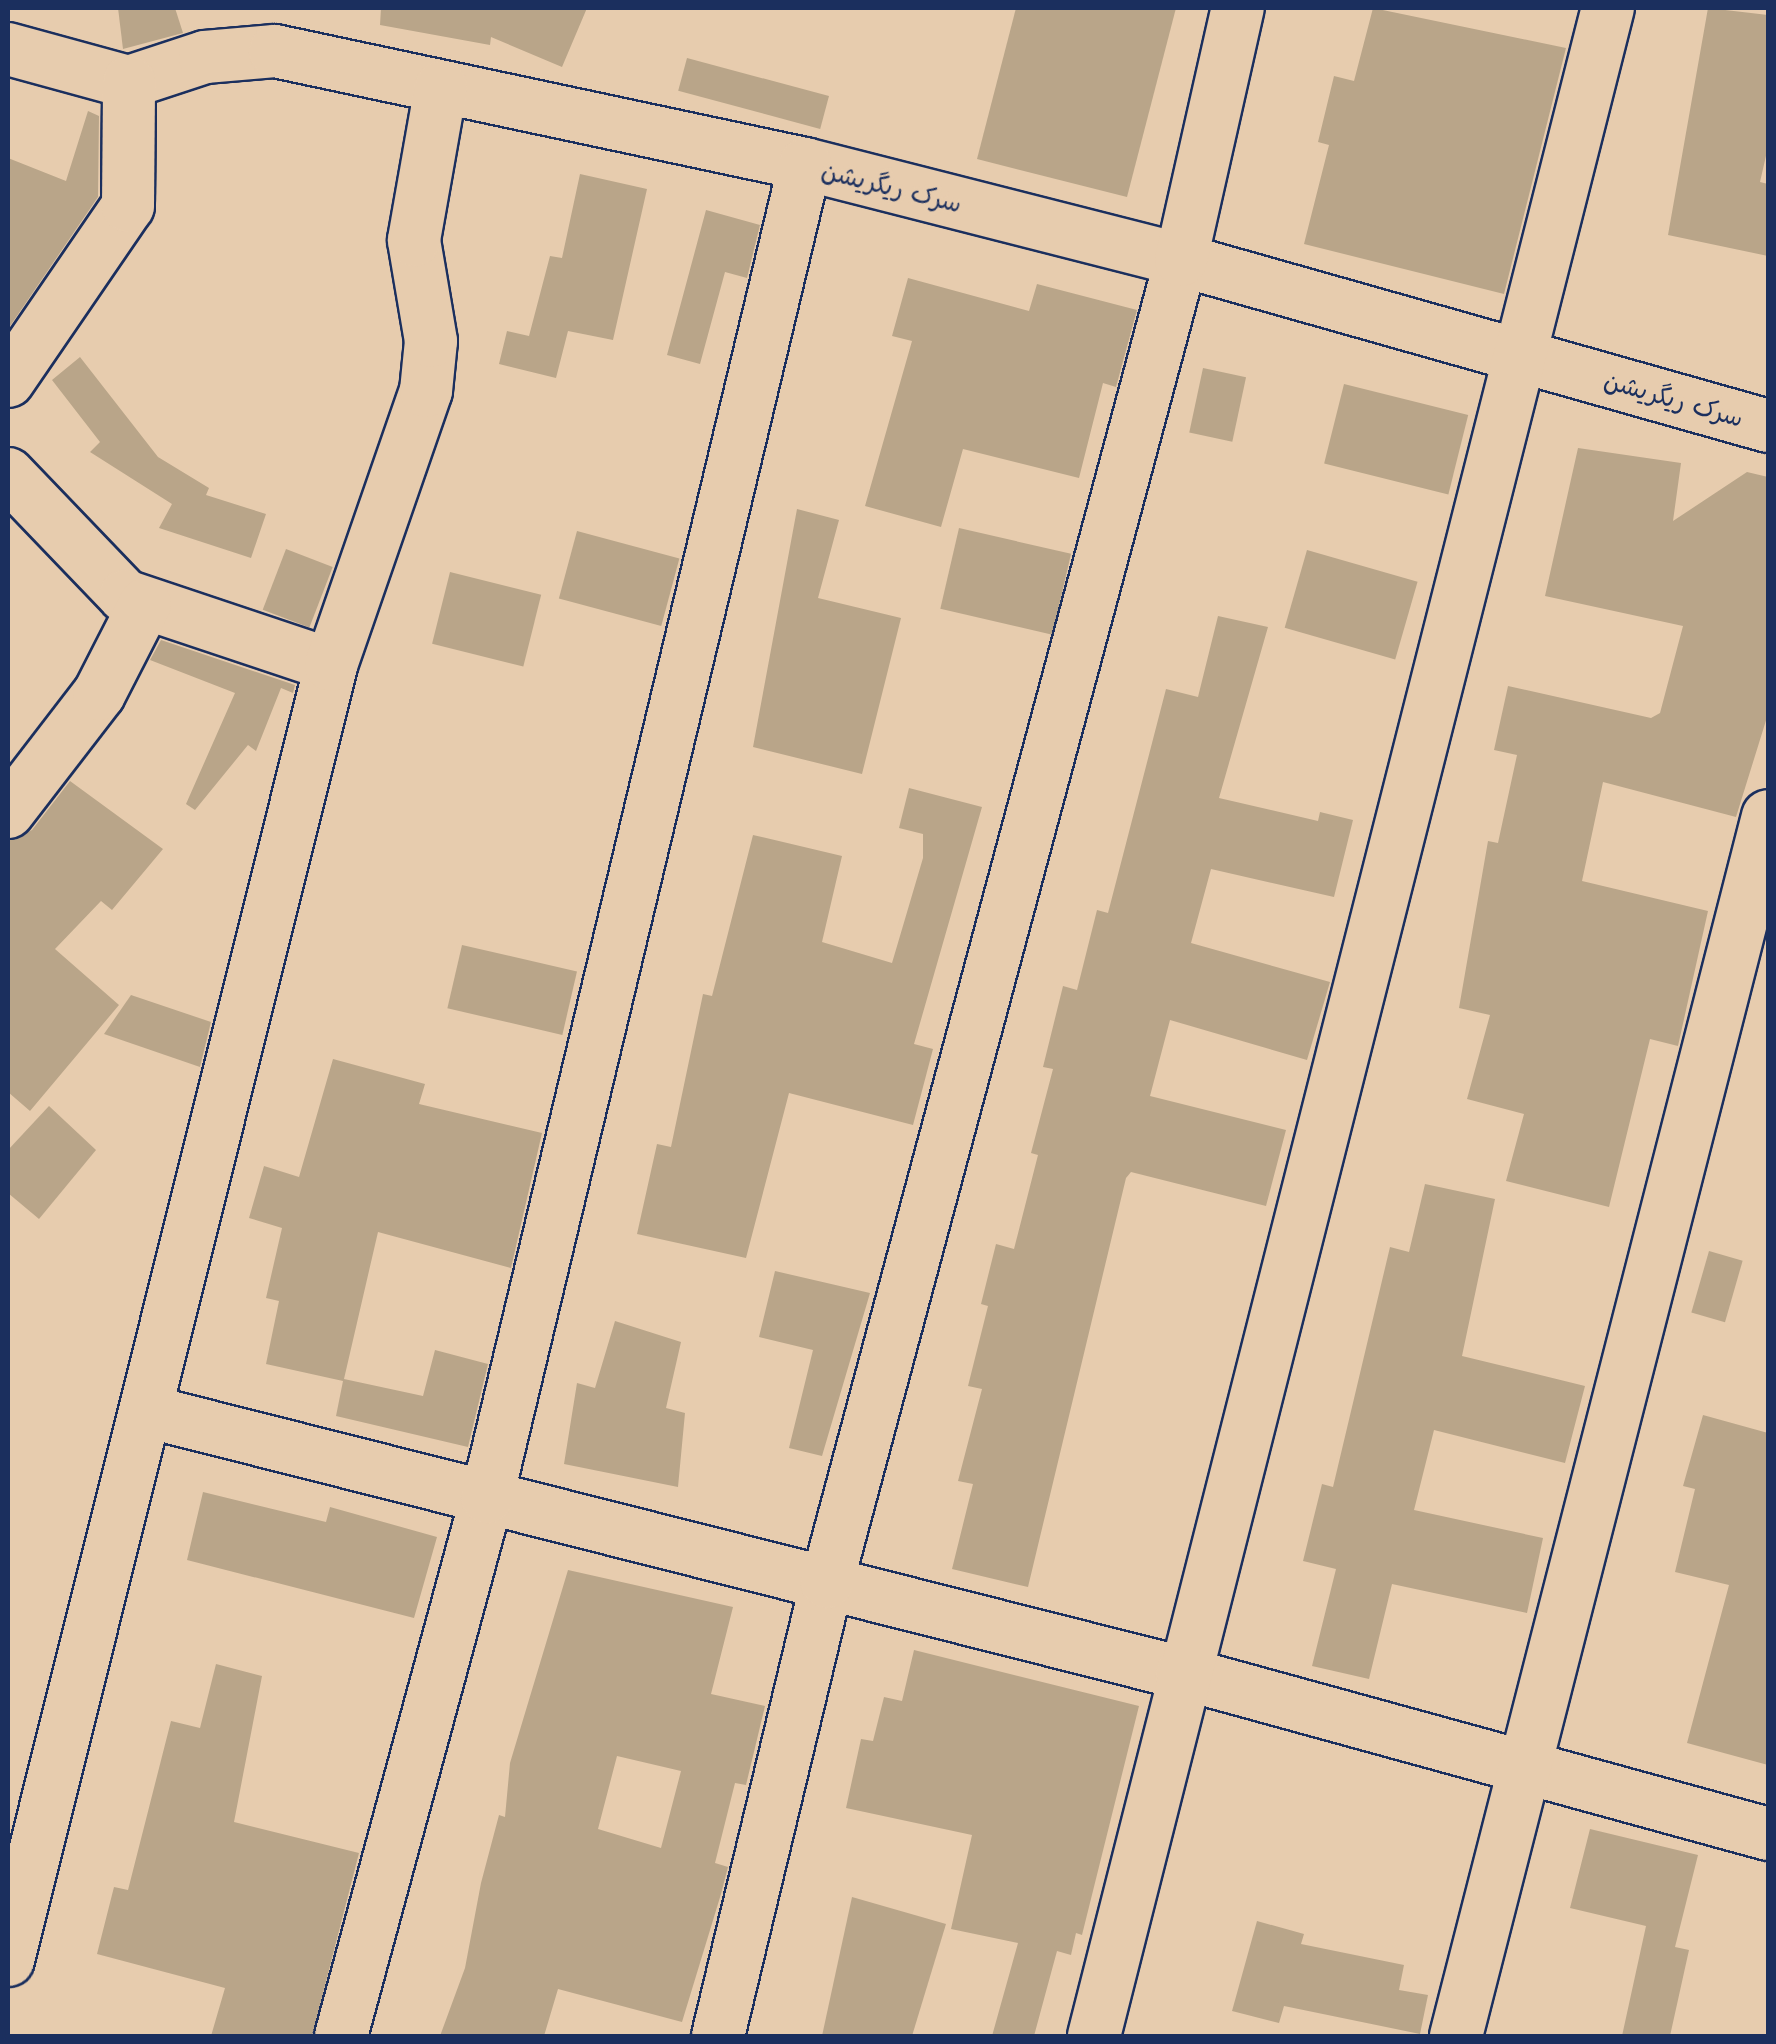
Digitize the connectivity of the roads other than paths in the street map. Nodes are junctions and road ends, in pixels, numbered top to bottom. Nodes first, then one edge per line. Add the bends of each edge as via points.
1 (1238, 8) edge
2 (1608, 8) edge
3 (8, 49) edge
4 (128, 82) junction
5 (441, 87) junction
6 (805, 164) junction
7 (1182, 260) junction
8 (1519, 352) junction
9 (8, 381) edge
10 (1768, 426) edge
11 (8, 474) edge
12 (145, 604) junction
13 (332, 664) junction
14 (8, 812) edge
15 (1768, 816) edge
16 (146, 1411) junction
17 (487, 1497) junction
18 (827, 1582) junction
19 (1182, 1673) junction
20 (1525, 1767) junction
21 (1768, 1834) edge
22 (8, 1960) edge
23 (341, 2036) edge
24 (718, 2036) edge
25 (1094, 2036) edge
26 (1456, 2036) edge

1 - 7 street
2 - 8 street
3 - 4 street
4 - 5 street, سرک ریگریشن via 205,57 275,52
4 - 9 street via 128,206
5 - 6 street, سرک ریگریشن
5 - 13 street via 414,240 431,341 426,391
6 - 7 street, سرک ریگریشن
6 - 17 street
7 - 8 street, سرک ریگریشن
7 - 18 street
8 - 10 street, سرک ریگریشن
8 - 19 street
11 - 12 street via 125,596
12 - 13 street
12 - 14 street via 99,694
13 - 16 street
15 - 20 street
16 - 17 street
16 - 22 street
17 - 18 street
17 - 23 street
18 - 19 street
18 - 24 street
19 - 20 street
19 - 25 street
20 - 21 street
20 - 26 street

